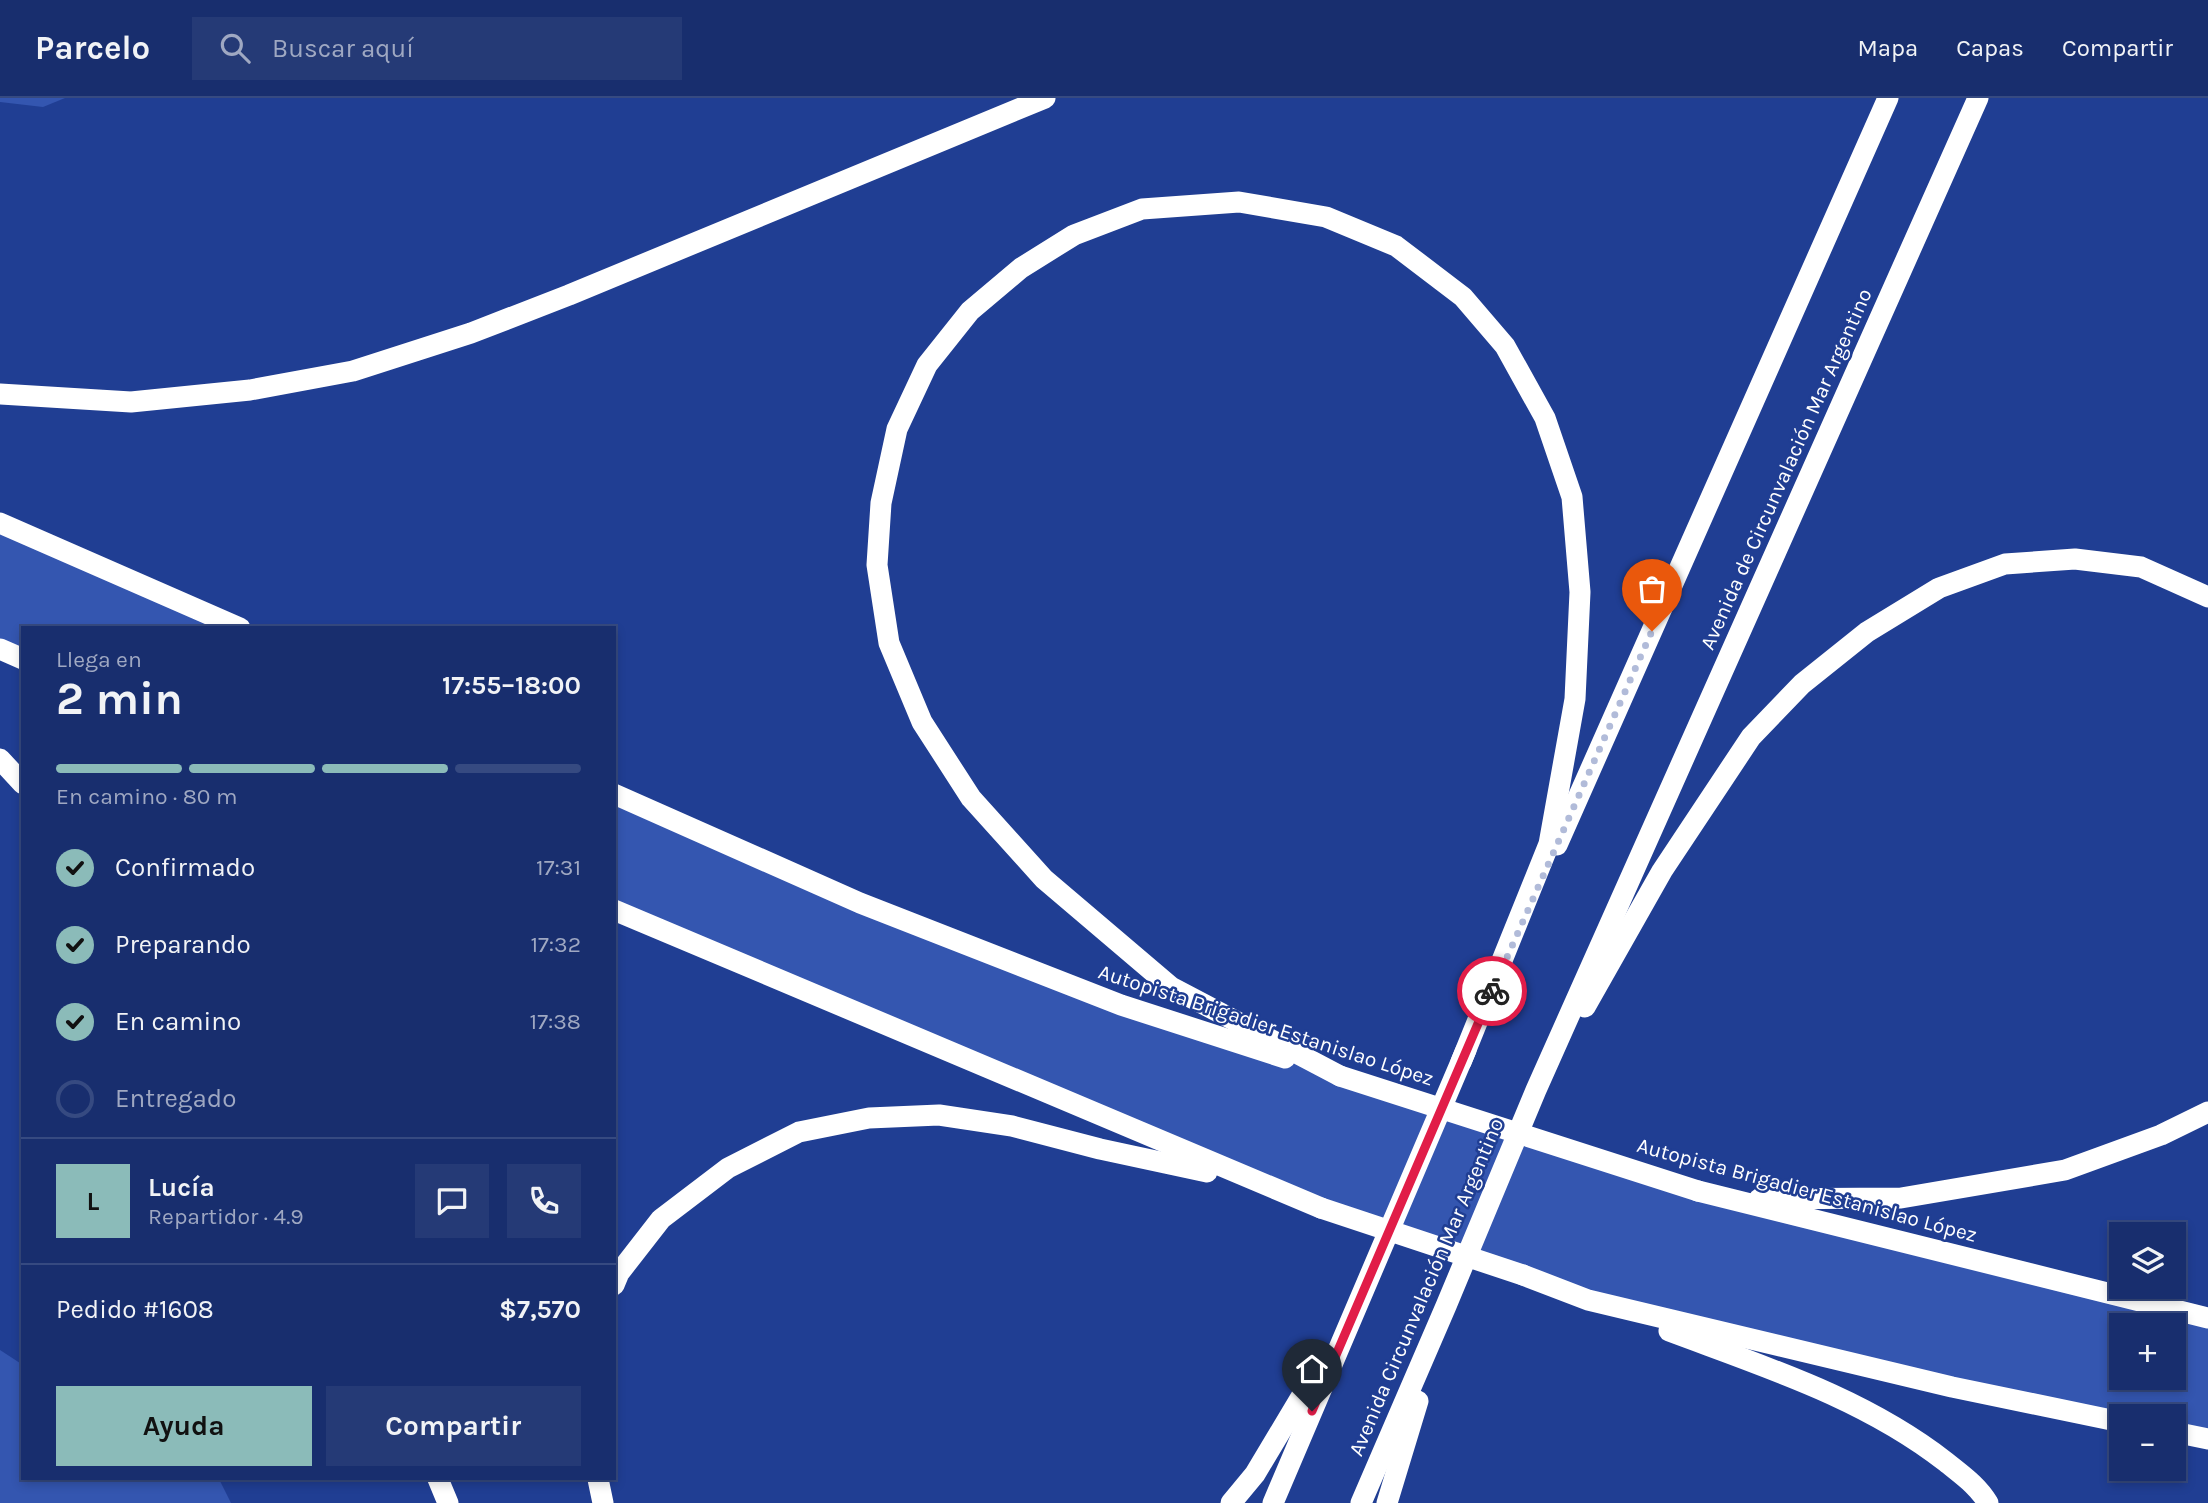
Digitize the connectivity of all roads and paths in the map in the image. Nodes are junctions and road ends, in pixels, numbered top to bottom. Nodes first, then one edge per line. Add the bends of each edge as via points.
1 (1045, 98) edge
2 (1888, 98) edge
3 (1978, 98) edge
4 (0, 394) edge
5 (0, 523) edge
6 (2208, 597) edge
7 (235, 626) edge
8 (0, 649) edge
9 (21, 658) edge
10 (0, 759) edge
11 (21, 782) edge
12 (616, 795) edge
13 (616, 911) edge
14 (1461, 1062) junction
15 (1340, 1076) junction
16 (1536, 1090) junction
17 (2208, 1112) edge
18 (1257, 1182) junction
19 (1729, 1199) junction
20 (616, 1280) edge
21 (1361, 1296) junction
22 (1588, 1300) junction
23 (1447, 1306) junction
24 (2208, 1318) edge
25 (2109, 1420) edge
26 (2186, 1434) edge
27 (2208, 1438) edge
28 (438, 1480) edge
29 (598, 1480) edge
30 (448, 1503) edge
31 (603, 1503) edge
32 (1231, 1503) edge
33 (1273, 1503) edge
34 (1361, 1503) edge
35 (1387, 1503) edge
36 (1988, 1503) edge

1 - 4 highway via 569,295 354,371 250,390 131,401
2 - 14 highway
3 - 16 highway, Avenida de Circunvalación Mar Argentino
5 - 7 highway
6 - 16 highway via 2141,567 2075,559 2006,564 1939,588 1867,632 1802,684 1751,737 1662,871
8 - 9 highway
10 - 11 highway
12 - 15 highway, Autopista Brigadier Estanislao López via 860,903 1121,1005
13 - 18 highway
14 - 15 highway via 1549,844 1575,699 1580,592 1572,497 1545,418 1505,346 1463,297 1396,246 1326,218 1238,202 1142,209 1074,235 1021,268 970,311 927,365 897,429 881,503 877,565 889,643 922,722 971,798 1044,879 1171,987
14 - 21 highway
15 - 19 highway, Autopista Brigadier Estanislao López, bridge
16 - 23 highway, Avenida Circunvalación Mar Argentino
17 - 19 highway via 2161,1135 2065,1170 1901,1198
18 - 20 highway via 1012,1126 939,1115 869,1118 799,1132 728,1168 661,1219
18 - 22 highway, bridge
19 - 24 highway, Autopista Brigadier Estanislao López
21 - 32 highway via 1255,1474
21 - 33 highway
22 - 25 highway
22 - 36 highway via 1829,1391 1930,1450 1978,1487
23 - 34 highway, Avenida Circunvalación Mar Argentino
23 - 35 highway
26 - 27 highway
28 - 30 highway
29 - 31 highway

